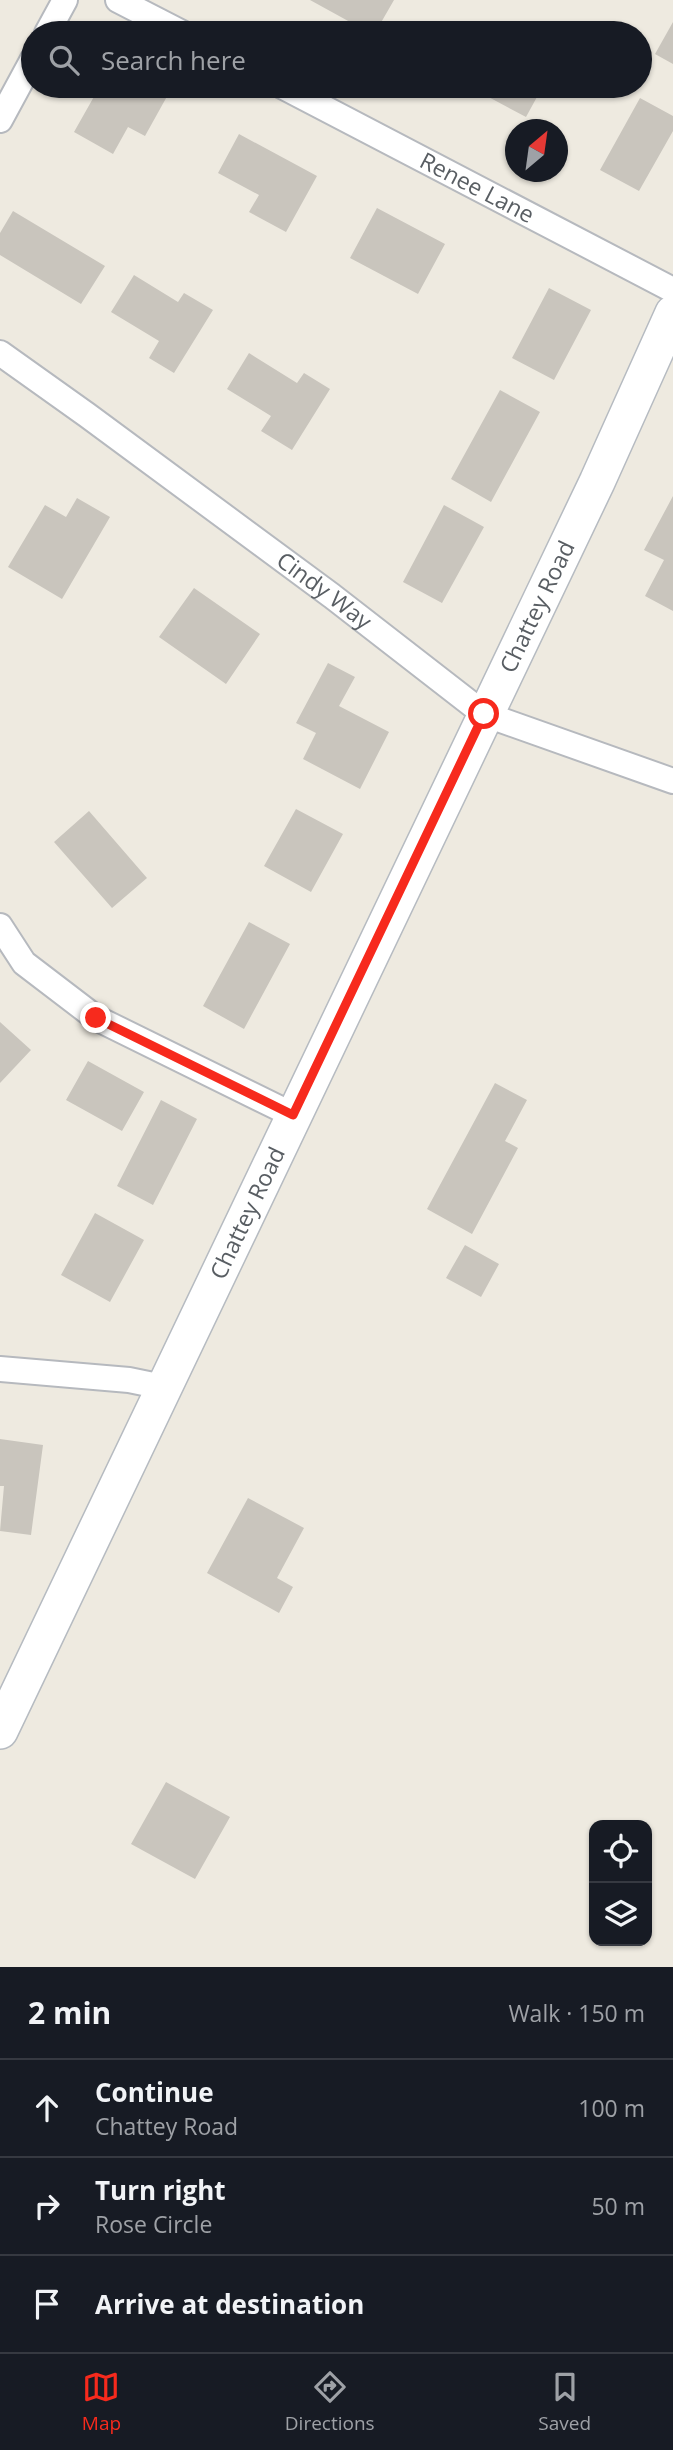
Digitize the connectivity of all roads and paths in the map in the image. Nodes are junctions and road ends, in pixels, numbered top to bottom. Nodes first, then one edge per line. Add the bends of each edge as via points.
1 (65, 0) edge
2 (118, 0) edge
3 (54, 21) edge
4 (159, 21) edge
5 (21, 81) edge
6 (305, 98) edge
7 (0, 120) edge
8 (673, 290) edge
9 (673, 313) edge
10 (0, 354) edge
11 (484, 714) junction
12 (673, 781) edge
13 (0, 926) edge
14 (293, 1115) junction
15 (0, 1369) edge
16 (163, 1387) junction
17 (0, 1731) edge

1 - 3 street
2 - 4 street
5 - 7 street
6 - 8 street, Renee Lane
9 - 11 street, Chattey Road
10 - 11 street, Cindy Way via 332,596
11 - 12 street, Cindy Way
11 - 14 street, Chattey Road
13 - 14 street via 24,963 96,1018
14 - 16 street, Chattey Road
15 - 16 street
16 - 17 street, Chattey Road

